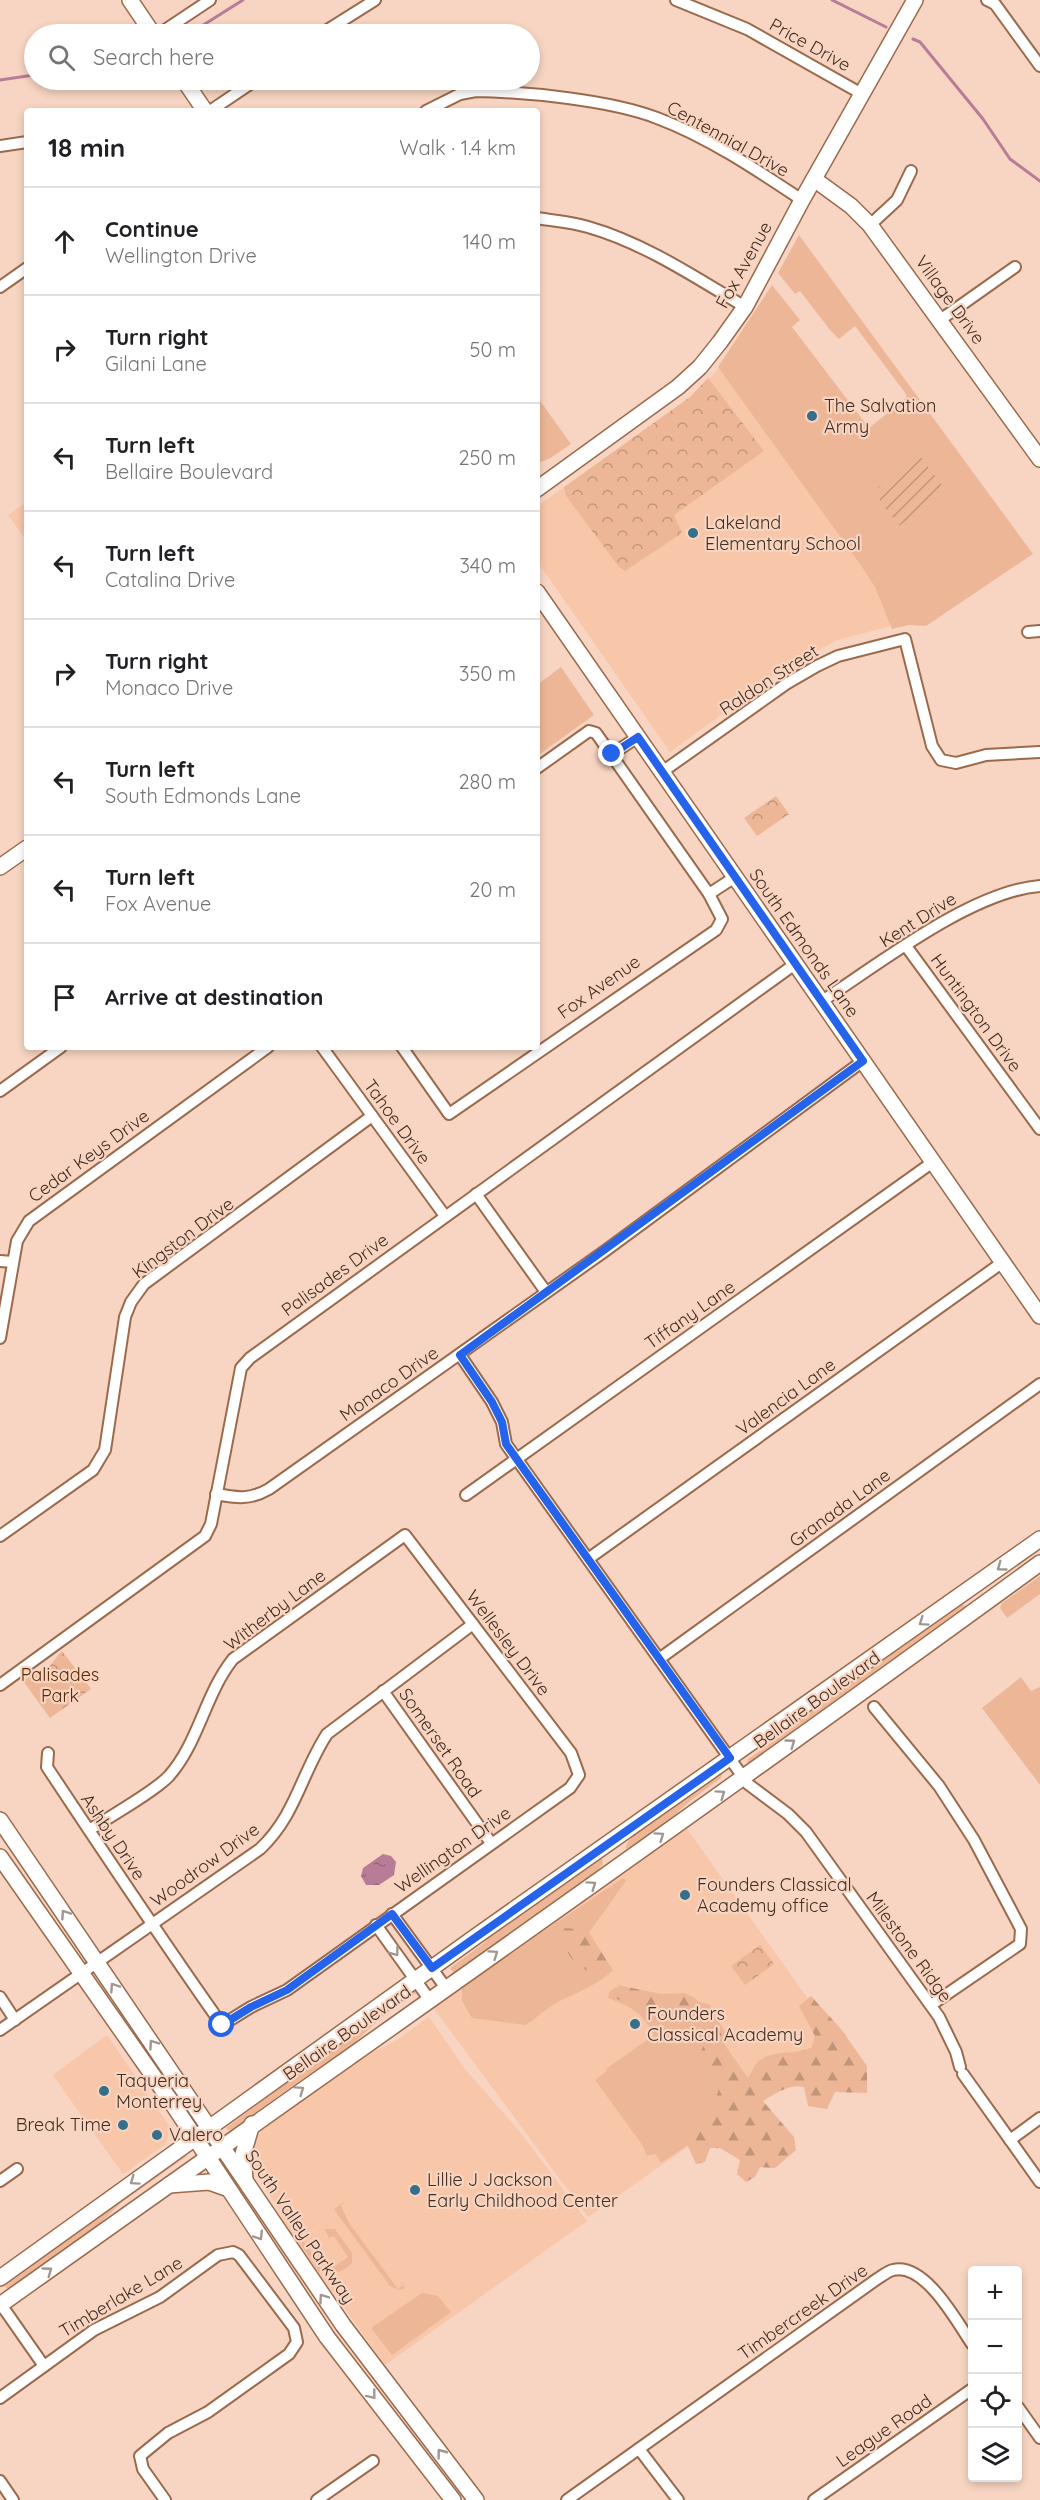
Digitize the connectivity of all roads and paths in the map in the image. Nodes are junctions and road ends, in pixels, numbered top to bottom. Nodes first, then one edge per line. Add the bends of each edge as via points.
1 (130, 0) edge
2 (210, 0) edge
3 (375, 0) edge
4 (676, 0) edge
5 (915, 0) edge
6 (994, 1) edge
7 (146, 24) edge
8 (174, 24) edge
9 (337, 24) edge
10 (1040, 66) edge
11 (191, 90) edge
12 (241, 90) edge
13 (862, 94) junction
14 (203, 108) edge
15 (214, 108) edge
16 (432, 108) edge
17 (24, 142) edge
18 (0, 146) edge
19 (911, 171) dead end
20 (814, 179) junction
21 (802, 200) junction
22 (540, 219) edge
23 (870, 225) junction
24 (1015, 267) dead end
25 (24, 270) edge
26 (0, 287) edge
27 (745, 307) junction
28 (940, 320) junction
29 (1040, 459) edge
30 (540, 487) edge
31 (540, 596) edge
32 (1040, 631) edge
33 (1028, 633) dead end
34 (638, 737) junction
35 (1040, 752) edge
36 (612, 754) junction
37 (540, 766) edge
38 (662, 772) junction
39 (24, 850) edge
40 (0, 867) edge
41 (735, 877) junction
42 (1040, 886) edge
43 (709, 894) junction
44 (906, 946) junction
45 (795, 964) junction
46 (822, 1002) junction
47 (58, 1050) edge
48 (264, 1050) edge
49 (324, 1050) edge
50 (404, 1050) edge
51 (863, 1061) junction
52 (0, 1091) edge
53 (372, 1116) junction
54 (1040, 1129) edge
55 (933, 1162) junction
56 (476, 1194) junction
57 (445, 1216) junction
58 (0, 1261) edge
59 (13, 1262) junction
60 (1003, 1262) junction
61 (546, 1292) junction
62 (1040, 1316) edge
63 (0, 1338) edge
64 (460, 1355) junction
65 (1040, 1384) edge
66 (517, 1458) junction
67 (216, 1494) junction
68 (466, 1495) dead end
69 (405, 1535) joint
70 (0, 1536) edge
71 (1040, 1539) edge
72 (588, 1559) junction
73 (1040, 1563) edge
74 (971, 1588) junction
75 (983, 1605) junction
76 (473, 1624) junction
77 (659, 1659) junction
78 (0, 1685) edge
79 (383, 1691) junction
80 (874, 1707) dead end
81 (48, 1753) dead end
82 (730, 1758) junction
83 (579, 1775) joint
84 (744, 1777) junction
85 (0, 1820) edge
86 (89, 1830) junction
87 (609, 1842) junction
88 (491, 1843) junction
89 (0, 1857) edge
90 (623, 1863) junction
91 (392, 1914) junction
92 (152, 1925) junction
93 (376, 1925) junction
94 (98, 1963) junction
95 (432, 1968) junction
96 (80, 1973) junction
97 (415, 1979) junction
98 (446, 1988) junction
99 (0, 1997) edge
100 (429, 2000) junction
101 (931, 2005) junction
102 (15, 2020) junction
103 (222, 2025) joint
104 (0, 2030) edge
105 (1040, 2118) edge
106 (253, 2123) junction
107 (210, 2127) junction
108 (194, 2138) junction
109 (1010, 2140) junction
110 (221, 2145) junction
111 (206, 2156) junction
112 (17, 2169) dead end
113 (0, 2181) edge
114 (1040, 2182) edge
115 (245, 2183) junction
116 (166, 2186) junction
117 (226, 2188) junction
118 (0, 2277) edge
119 (0, 2304) edge
120 (968, 2339) edge
121 (44, 2366) junction
122 (968, 2392) edge
123 (0, 2398) edge
124 (1022, 2414) edge
125 (1040, 2438) edge
126 (639, 2449) junction
127 (373, 2461) dead end
128 (0, 2481) edge
129 (13, 2500) edge
130 (165, 2500) edge
131 (317, 2500) edge
132 (453, 2500) edge
133 (476, 2500) edge
134 (567, 2500) edge
135 (678, 2500) edge
136 (814, 2500) edge

1 - 7 main road
2 - 8 street
3 - 9 street
4 - 13 street, Price Drive via 747,29
5 - 13 main road, Fox Avenue
6 - 10 street
11 - 14 main road
12 - 15 street
13 - 20 main road, Fox Avenue
16 - 21 street, Centennial Drive via 476,91 619,106 693,135
17 - 18 street
19 - 23 street via 897,200
20 - 21 main road, Fox Avenue
20 - 23 main road, Village Drive
21 - 27 main road, Fox Avenue
22 - 27 street via 588,227 634,245
23 - 28 main road, Village Drive
24 - 28 street
25 - 26 street
27 - 30 main road, Fox Avenue via 704,362 678,387
28 - 29 main road, Village Drive
31 - 34 main road, South Edmonds Lane
32 - 33 street
34 - 36 street
34 - 38 main road, South Edmonds Lane
35 - 38 street, Raldon Street via 986,755 956,763 941,760 932,746 905,639 838,656 817,666
36 - 37 street, Fox Avenue via 596,733 589,731
36 - 43 street, Fox Avenue
38 - 41 main road, South Edmonds Lane
39 - 40 main road
41 - 43 street
41 - 45 main road, South Edmonds Lane
42 - 44 street, Kent Drive via 1007,892 973,905
43 - 50 street, Fox Avenue via 722,919 717,930 449,1114
44 - 46 street, Kent Drive
44 - 54 street, Huntington Drive
45 - 46 main road, South Edmonds Lane
45 - 56 street, Palisades Drive
46 - 51 main road, South Edmonds Lane
47 - 52 street
48 - 59 street, Cedar Keys Drive via 29,1221 17,1241
49 - 53 street, Tahoe Drive
51 - 55 main road, South Edmonds Lane
51 - 61 street, Monaco Drive
53 - 57 street, Tahoe Drive
53 - 70 street, Kingston Drive via 144,1284 130,1302 125,1317 105,1450 93,1470
55 - 60 main road, South Edmonds Lane
55 - 66 street, Tiffany Lane
56 - 57 street, Palisades Drive
56 - 61 street
57 - 67 street, Palisades Drive via 271,1341 242,1368
58 - 59 street
59 - 63 street, Cedar Keys Drive
60 - 62 main road, South Edmonds Lane
60 - 72 street, Valencia Lane
61 - 64 street, Monaco Drive
64 - 66 street, Milestone Ridge via 492,1402 502,1422 506,1444
64 - 67 street, Monaco Drive via 255,1498
65 - 77 street, Granada Lane
66 - 68 street, Tiffany Lane
66 - 72 street, Milestone Ridge
67 - 78 street, Palisades Drive via 205,1536
69 - 76 street, Wellesley Drive
69 - 86 street, Witherby Lane via 233,1659 218,1677 186,1748 168,1777
71 -> 74 main road, Bellaire Boulevard
72 - 77 street, Milestone Ridge
73 - 75 main road, Bellaire Boulevard
74 - 75 main road
74 -> 82 main road, Bellaire Boulevard
84 -> 75 main road, Bellaire Boulevard
76 - 79 street, Woodrow Drive
76 - 83 street, Wellesley Drive via 571,1753
77 - 82 street, Milestone Ridge
79 - 88 street, Somerset Road
79 - 92 street, Woodrow Drive via 327,1734 278,1831 260,1849
80 - 101 street via 939,1786 974,1840 1023,1939
81 - 86 street, Ashby Drive via 47,1767
82 - 84 street, Milestone Ridge
82 - 87 main road, Bellaire Boulevard
83 - 88 street, Wellington Drive via 570,1788
90 -> 84 main road, Bellaire Boulevard
84 - 101 street, Milestone Ridge via 806,1832
94 -> 85 main road, South Valley Parkway
86 - 92 street, Ashby Drive
87 - 90 main road
87 - 95 main road, Bellaire Boulevard
88 - 91 street, Wellington Drive
89 - 96 main road
98 -> 90 main road, Bellaire Boulevard
91 - 93 street, Wellington Drive
91 - 95 street
92 - 94 street, Woodrow Drive
92 - 103 street, Ashby Drive
93 -> 97 street
93 - 103 street, Wellington Drive via 287,1990
94 - 96 street, Woodrow Drive
107 -> 94 main road, South Valley Parkway
95 - 97 main road, Bellaire Boulevard
95 - 98 street
96 - 102 street, Woodrow Drive
96 - 108 main road
97 - 100 street
97 - 107 main road, Bellaire Boulevard
98 - 100 main road, Bellaire Boulevard
99 - 102 street
106 -> 100 main road, Bellaire Boulevard
101 - 109 street, Milestone Ridge via 952,2043 961,2071
102 - 104 street, Woodrow Drive
105 - 109 street
106 - 110 main road, Bellaire Boulevard
106 - 115 main road via 243,2154
107 - 108 main road, Bellaire Boulevard
107 - 110 main road, South Valley Parkway
108 - 111 main road
108 -> 118 main road, Bellaire Boulevard
109 - 114 street, Milestone Ridge
110 - 111 main road, Bellaire Boulevard
110 - 115 main road, South Valley Parkway
111 - 116 main road, Bellaire Boulevard
111 - 117 main road
112 - 113 street
133 -> 115 main road, South Valley Parkway via 343,2325
116 - 117 main road via 209,2182
119 -> 116 main road, Bellaire Boulevard
117 -> 132 main road via 327,2337
119 - 121 street
120 - 126 street, Timbercreek Drive via 927,2283 915,2272 895,2269
121 - 123 street, Timberlake Lane
121 - 130 street, Timberlake Lane via 94,2330 160,2297 218,2255 233,2252 245,2260 294,2328 297,2343 289,2354 226,2400 168,2433 140,2456 143,2469
122 - 136 street, League Road
124 - 125 street
126 - 134 street, Timbercreek Drive
126 - 135 street
127 - 131 street
128 - 129 street

